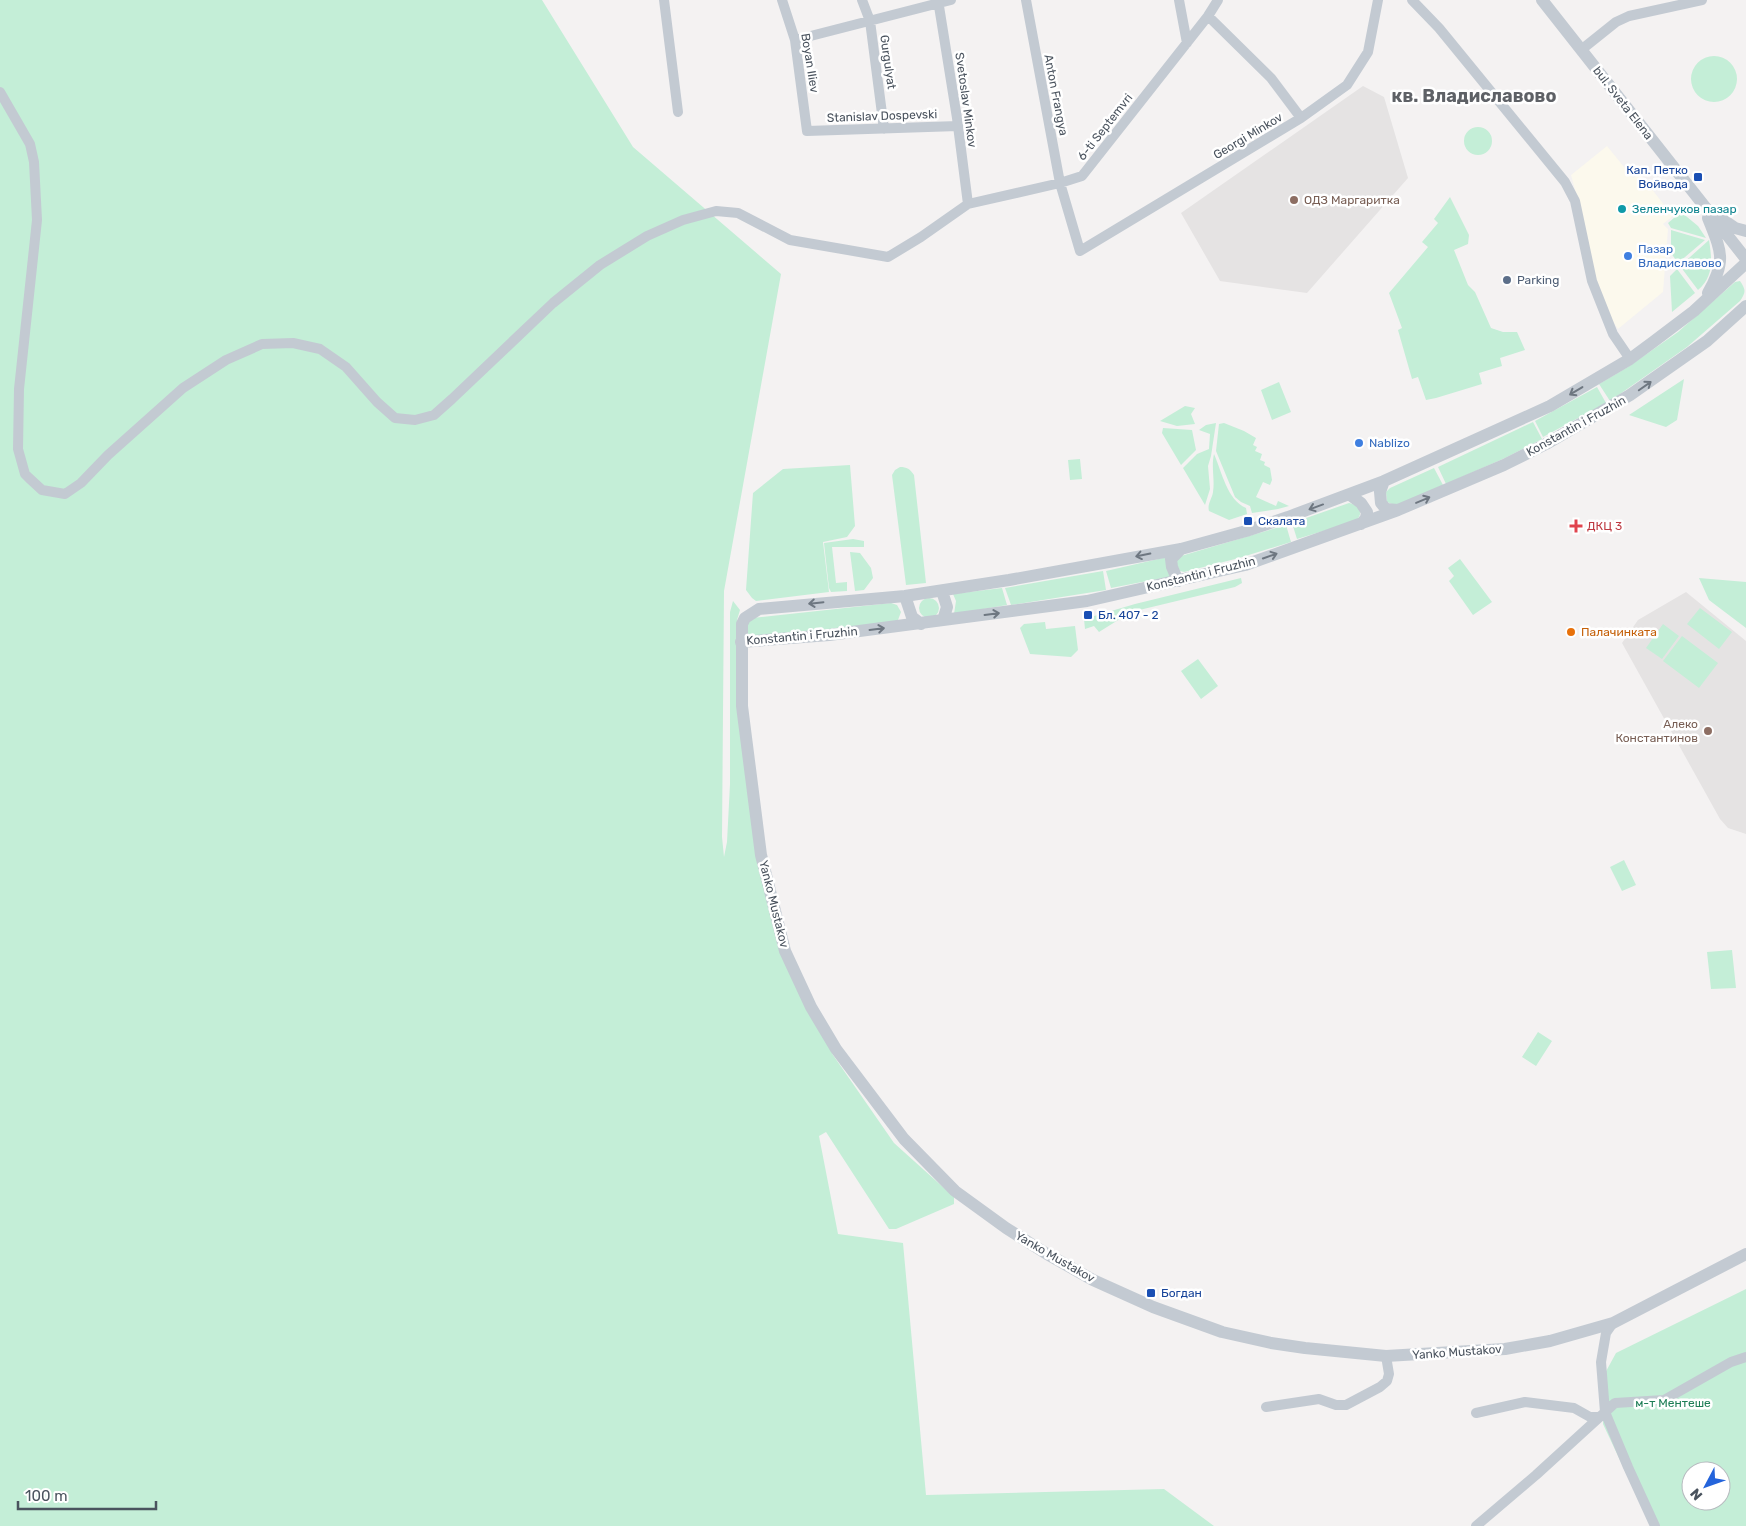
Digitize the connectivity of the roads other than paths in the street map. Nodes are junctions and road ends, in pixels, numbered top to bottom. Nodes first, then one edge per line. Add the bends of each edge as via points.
1 (664, 0) edge
2 (782, 0) edge
3 (862, 0) edge
4 (951, 0) edge
5 (1026, 0) edge
6 (1179, 0) edge
7 (1218, 0) edge
8 (1378, 0) edge
9 (1412, 0) edge
10 (1542, 0) edge
11 (1702, 0) edge
12 (939, 2) edge
13 (1666, 4) edge
14 (1208, 16) junction
15 (870, 21) junction
16 (795, 40) junction
17 (1187, 43) junction
18 (1581, 50) junction
19 (0, 92) edge
20 (678, 112) dead end
21 (1301, 118) junction
22 (958, 126) junction
23 (884, 129) junction
24 (806, 131) joint
25 (1060, 183) junction
26 (968, 204) junction
27 (1703, 206) junction
28 (1746, 232) edge
29 (1080, 251) joint
30 (1746, 261) edge
31 (1702, 303) junction
32 (1746, 306) edge
33 (1630, 359) junction
34 (1384, 481) junction
35 (1350, 495) junction
36 (1398, 510) junction
37 (1361, 524) junction
38 (1181, 548) junction
39 (1178, 581) junction
40 (942, 591) junction
41 (920, 594) junction
42 (905, 596) junction
43 (909, 612) junction
44 (943, 620) junction
45 (920, 624) junction
46 (741, 642) junction
47 (1746, 1254) edge
48 (1613, 1323) junction
49 (1386, 1356) junction
50 (1746, 1357) edge
51 (1266, 1407) dead end
52 (1476, 1413) dead end
53 (1602, 1415) junction
54 (1476, 1526) edge
55 (1655, 1526) edge

1 - 20 street
2 - 16 street, Boyan Iliev
3 - 15 street, Gurgulyat
4 - 12 street
5 - 25 street, Anton Frangya
6 - 17 street
7 - 14 street, 6-ti Septemvri
8 - 21 street, Georgi Minkov via 1368,52 1346,85
9 - 33 street via 1439,28 1565,182 1575,201 1592,282 1613,334
10 - 18 street, bul. Sveta Elena
11 - 13 street
12 - 15 street
12 - 22 street, Svetoslav Minkov
13 - 18 street via 1616,22
14 - 17 street, 6-ti Septemvri
14 - 21 street via 1271,78
15 - 16 street
15 - 23 street, Gurgulyat
16 - 24 street, Boyan Iliev
17 - 25 street, 6-ti Septemvri via 1082,176
18 - 27 street, bul. Sveta Elena
19 - 26 street via 30,144 34,162 36,220 19,388 18,449 25,474 42,490 65,494 81,483 183,388 226,360 262,344 293,343 320,349 346,367 395,418 415,420 434,415 553,303 600,265 647,236 683,220 716,211 738,213 790,240 888,257
21 - 29 street, Georgi Minkov
22 - 23 street, Stanislav Dospevski
22 - 26 street, Svetoslav Minkov
23 - 24 street, Stanislav Dospevski
25 - 26 street, 6-ti Septemvri
25 - 29 street, Anton Frangya
27 - 28 street
27 - 30 street, bul. Sveta Elena
27 - 31 street via 1720,251 1719,268
30 - 31 street, Konstantin i Fruzhin
31 - 33 street, Konstantin i Fruzhin
36 -> 32 street, Konstantin i Fruzhin via 1504,465 1630,396 1707,341
33 -> 34 street, Konstantin i Fruzhin via 1550,406
34 - 35 street, Konstantin i Fruzhin
34 - 36 street via 1381,503 1386,508
35 - 37 street via 1367,512
35 -> 38 street, Konstantin i Fruzhin via 1246,531
36 - 37 street, Konstantin i Fruzhin
39 -> 37 street, Konstantin i Fruzhin via 1245,564
38 - 39 street via 1171,559
38 -> 40 street, Konstantin i Fruzhin
44 -> 39 street, Konstantin i Fruzhin via 1086,601
40 - 41 street, Konstantin i Fruzhin
40 - 44 street via 947,607
41 - 42 street, Konstantin i Fruzhin
41 - 43 street via 914,598
42 - 43 street
42 -> 46 street, Konstantin i Fruzhin via 760,609 745,618
43 - 45 street
44 - 45 street, Konstantin i Fruzhin
46 -> 45 street, Konstantin i Fruzhin
46 - 49 street, Yanko Mustakov via 742,706 754,810 761,855 785,950 811,1008 836,1049 904,1140 955,1191 1006,1228 1068,1268 1153,1307 1222,1332 1271,1343
47 - 48 street, Yanko Mustakov
48 - 49 street, Yanko Mustakov via 1550,1341 1505,1349
48 - 53 street via 1606,1333 1601,1362
49 - 51 street via 1387,1381 1346,1405 1319,1399
50 - 53 street via 1731,1362 1664,1400 1615,1403
52 - 53 street via 1525,1402 1574,1408 1590,1417
53 - 54 street
53 - 55 street

